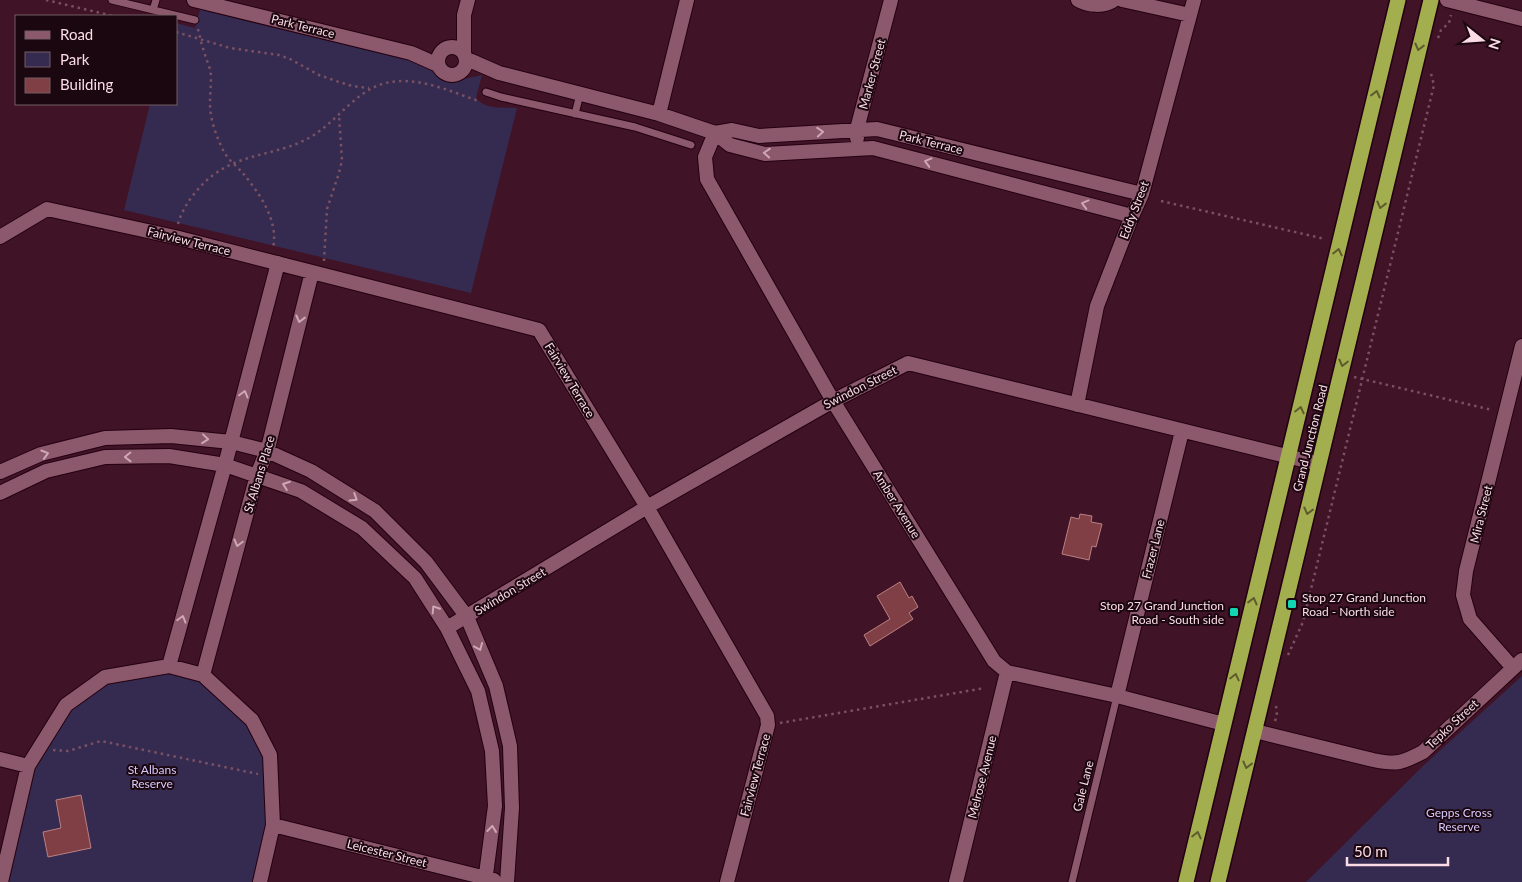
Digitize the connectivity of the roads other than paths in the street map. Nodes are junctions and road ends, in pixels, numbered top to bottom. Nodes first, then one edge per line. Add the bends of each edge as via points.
1 (112, 0) edge
2 (156, 0) edge
3 (194, 0) edge
4 (468, 0) edge
5 (687, 0) edge
6 (891, 0) edge
7 (1078, 0) edge
8 (1114, 0) edge
9 (1122, 0) edge
10 (1194, 0) edge
11 (1398, 0) edge
12 (1431, 0) edge
13 (1450, 1) edge
14 (236, 5) edge
15 (153, 10) junction
16 (174, 15) edge
17 (464, 15) junction
18 (1190, 15) junction
19 (178, 16) edge
20 (1522, 19) edge
21 (195, 20) road end
22 (442, 55) junction
23 (465, 60) junction
24 (486, 92) road end
25 (580, 94) junction
26 (575, 114) junction
27 (659, 114) junction
28 (857, 129) junction
29 (715, 133) junction
30 (691, 145) dead end
31 (856, 148) junction
32 (1142, 194) junction
33 (1132, 216) junction
34 (0, 238) edge
35 (274, 262) junction
36 (318, 273) junction
37 (1522, 346) edge
38 (833, 401) junction
39 (1077, 405) junction
40 (1182, 431) junction
41 (231, 442) junction
42 (267, 451) junction
43 (1289, 457) junction
44 (1319, 464) junction
45 (225, 465) junction
46 (0, 472) edge
47 (257, 475) junction
48 (0, 493) edge
49 (647, 507) junction
50 (467, 617) junction
51 (447, 628) junction
52 (1517, 664) edge
53 (169, 666) junction
54 (1007, 672) junction
55 (202, 675) junction
56 (1117, 696) junction
57 (1224, 724) junction
58 (1255, 731) junction
59 (0, 759) edge
60 (28, 766) junction
61 (274, 825) junction
62 (491, 880) edge
63 (0, 882) edge
64 (260, 882) edge
65 (507, 882) edge
66 (727, 882) edge
67 (956, 882) edge
68 (1072, 882) edge
69 (1186, 882) edge
70 (1218, 882) edge

1 - 15 lane
2 - 15 lane
3 - 14 street, Park Terrace
4 - 17 street
5 - 27 street
6 - 28 street, Marker Street
7 - 8 street via 1109,4
9 - 18 street
10 - 18 street, Eddy Street
43 -> 11 highway, Grand Junction Road
12 -> 44 highway, Grand Junction Road
13 - 20 street
14 - 22 street, Park Terrace via 411,53
15 - 16 lane
17 - 22 street
17 - 23 street
18 - 32 street, Eddy Street
19 - 21 lane
22 - 23 street via 454,46
22 - 23 street via 440,69 449,75 459,74
23 - 25 street, Park Terrace via 499,73
24 - 26 lane
25 - 26 lane
25 - 27 street, Park Terrace
26 - 30 lane via 635,127
27 - 29 street, Park Terrace
29 -> 28 street, Park Terrace via 732,130 759,136
28 - 31 street, Marker Street
28 - 32 street, Park Terrace via 877,129
31 -> 29 street, Park Terrace via 765,154 730,144
29 - 38 street, Amber Avenue via 705,157 707,179
33 -> 31 street, Park Terrace via 873,148
32 - 33 street, Eddy Street
33 - 39 street, Eddy Street via 1097,306
34 - 35 street, Fairview Terrace via 47,209
35 - 36 street, Fairview Terrace
41 -> 35 street
36 -> 42 street, St Albans Place
36 - 49 street, Fairview Terrace via 539,330
37 - 52 street, Mira Street via 1466,571 1463,595 1470,618
38 - 39 street, Swindon Street via 908,363
38 - 49 street, Swindon Street
38 - 54 street, Amber Avenue via 994,661
39 - 40 street, Swindon Street
40 - 43 street, Swindon Street
40 - 56 street, Frazer Lane
41 - 42 street
41 - 45 street
46 -> 41 street via 41,454 105,438 171,436
42 - 47 street, St Albans Place
42 -> 50 street via 310,471 375,511 426,562
43 - 44 street, Swindon Street
57 -> 43 highway, Grand Junction Road
44 -> 58 highway, Grand Junction Road
45 - 47 street
45 -> 48 street via 169,456 105,457 46,471
53 -> 45 street
51 -> 47 street via 415,578 362,528 300,491
47 -> 55 street, St Albans Place
49 - 50 street, Swindon Street
49 - 66 street, Fairview Terrace via 767,716 768,726
50 - 51 street, Swindon Street
50 -> 65 street via 496,686 510,746 512,808
62 -> 51 street via 495,806 492,751 478,692
52 - 58 street, Tepko Street via 1423,752 1404,762 1389,764
53 - 55 street
53 - 60 street via 105,677 66,705
54 - 56 street
54 - 67 street, Melrose Avenue
55 - 61 street via 252,720 270,755
56 - 57 street
56 - 68 lane, Gale Lane
69 -> 57 highway, Grand Junction Road
58 -> 70 highway, Grand Junction Road
59 - 60 street
60 - 63 street
61 - 62 street, Leicester Street
61 - 64 street

